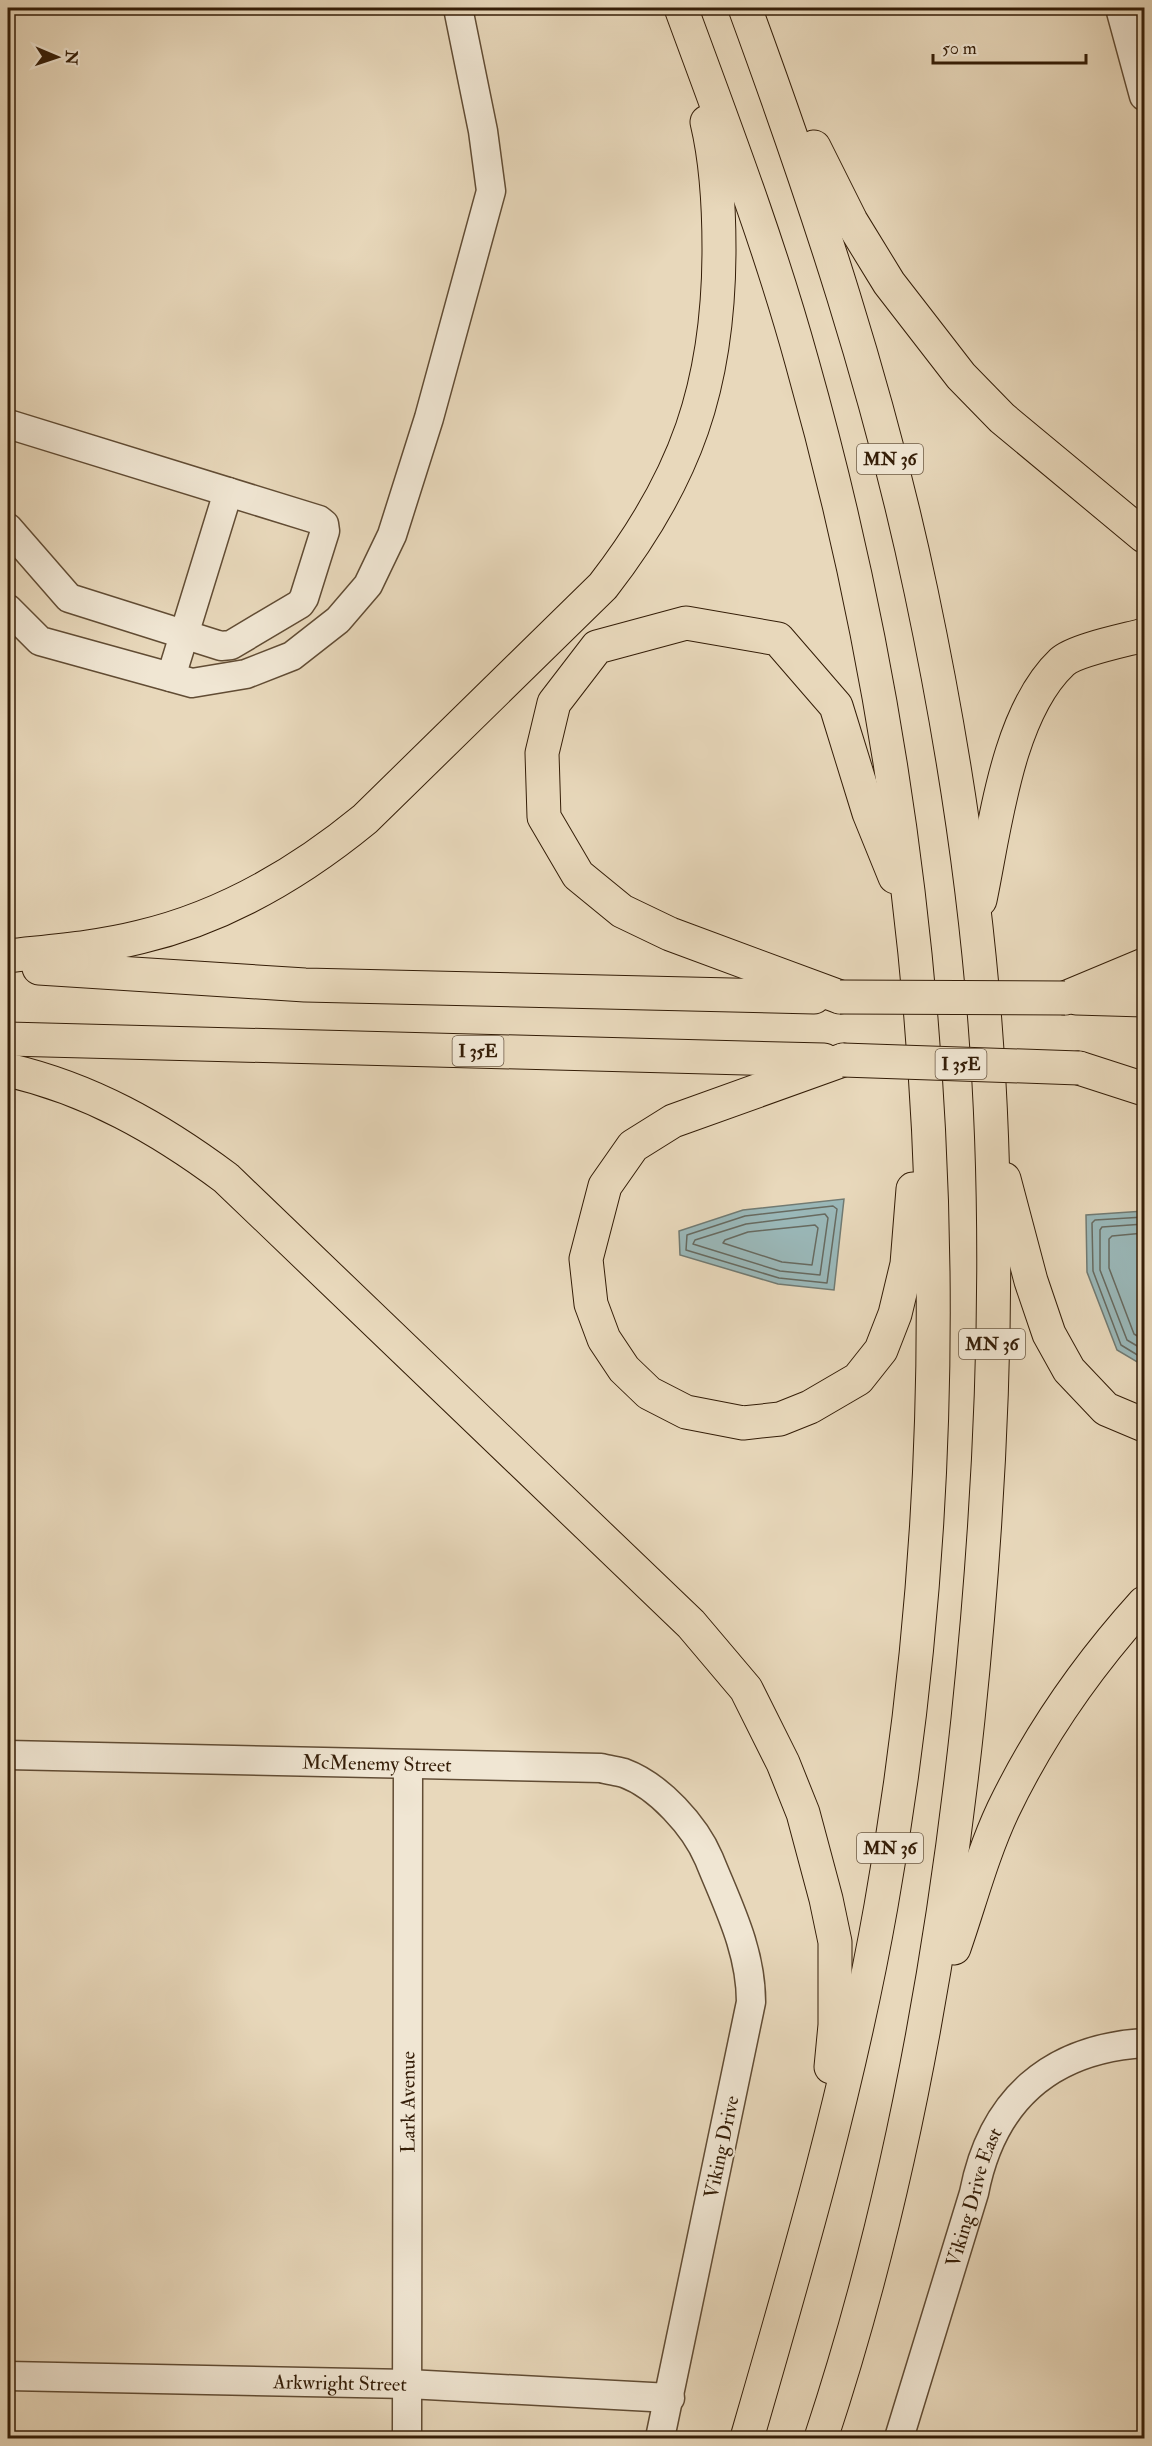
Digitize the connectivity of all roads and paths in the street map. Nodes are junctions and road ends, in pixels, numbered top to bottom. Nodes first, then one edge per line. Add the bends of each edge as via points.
1 (458, 8) edge
2 (679, 8) edge
3 (745, 8) edge
4 (752, 8) edge
5 (1120, 8) edge
6 (1144, 96) edge
7 (8, 424) edge
8 (228, 492) junction
9 (8, 530) edge
10 (1144, 536) edge
11 (8, 609) edge
12 (183, 634) junction
13 (1144, 635) edge
14 (171, 677) junction
15 (913, 923) junction
16 (975, 926) junction
17 (8, 956) edge
18 (1144, 965) edge
19 (8, 966) edge
20 (831, 995) junction
21 (1073, 996) junction
22 (1144, 1000) edge
23 (8, 1039) edge
24 (836, 1062) junction
25 (1079, 1068) junction
26 (8, 1070) edge
27 (1144, 1070) edge
28 (1144, 1089) edge
29 (926, 1104) junction
30 (990, 1125) junction
31 (1144, 1425) edge
32 (1144, 1603) edge
33 (8, 1755) edge
34 (408, 1765) junction
35 (709, 1859) joint
36 (1144, 2043) edge
37 (921, 2047) junction
38 (818, 2191) junction
39 (8, 2376) edge
40 (408, 2384) junction
41 (670, 2398) junction
42 (406, 2439) edge
43 (660, 2439) edge
44 (747, 2439) edge
45 (821, 2439) edge
46 (899, 2439) edge

1 - 14 street via 483,131 490,190 429,418 392,535 368,585 339,620 292,656 246,674 192,683
2 - 15 highway, MN 36 via 765,242 822,435 886,724
2 - 17 highway via 711,141 719,199 719,299 707,381 693,429 675,475 633,547 578,612 422,764 365,819 306,864 232,906 183,925 102,945
3 - 16 highway, MN 36 via 802,163 876,402 927,623 958,799
4 - 10 highway via 851,221 924,331 1002,418
5 - 6 street
7 - 8 street
8 - 12 street
8 - 12 street via 324,524 304,598 231,645 221,646
9 - 12 street via 69,598
11 - 14 street via 40,641
12 - 14 street
13 - 16 highway via 1063,660 1037,695 1006,770
15 - 20 highway via 869,813 836,705 778,639 686,624 597,647 554,703 542,753 544,817 578,875 622,912
15 - 29 highway, MN 36
16 - 30 highway, MN 36
18 - 21 highway
19 - 20 highway via 305,985
20 - 21 highway, bridge
21 - 22 highway
23 - 24 highway, I 35E
24 - 25 highway, I 35E, bridge
24 - 29 highway via 673,1121 633,1146 605,1186 586,1259 591,1304 604,1339 624,1370 649,1394 686,1412 743,1424 780,1419 810,1407 858,1379 881,1350 895,1314 907,1264 912,1192
25 - 27 highway, I 35E
25 - 28 highway
26 - 38 highway via 87,1094 136,1118 183,1145 226,1178 691,1624 746,1689 803,1814 835,1942 835,2025
29 - 38 highway, MN 36 via 933,1317 922,1582 900,1784 882,1903
30 - 31 highway via 1049,1334 1069,1370 1106,1409
30 - 37 highway, MN 36 via 992,1396 980,1599 952,1854
32 - 37 highway via 1066,1698 1017,1783 978,1873
33 - 34 street, McMenemy Street
34 - 35 street, McMenemy Street via 601,1768 625,1773 671,1806
34 - 40 street, Lark Avenue
35 - 41 street, Viking Drive via 743,1943 751,1979 751,2002
36 - 46 street, Viking Drive East via 1081,2054 1053,2068 1008,2107 980,2162
37 - 45 highway, MN 36 via 865,2295
38 - 44 highway, MN 36
39 - 40 street, Arkwright Street
40 - 41 street, Arkwright Street
40 - 42 street, Lark Avenue
41 - 43 street, Viking Drive

